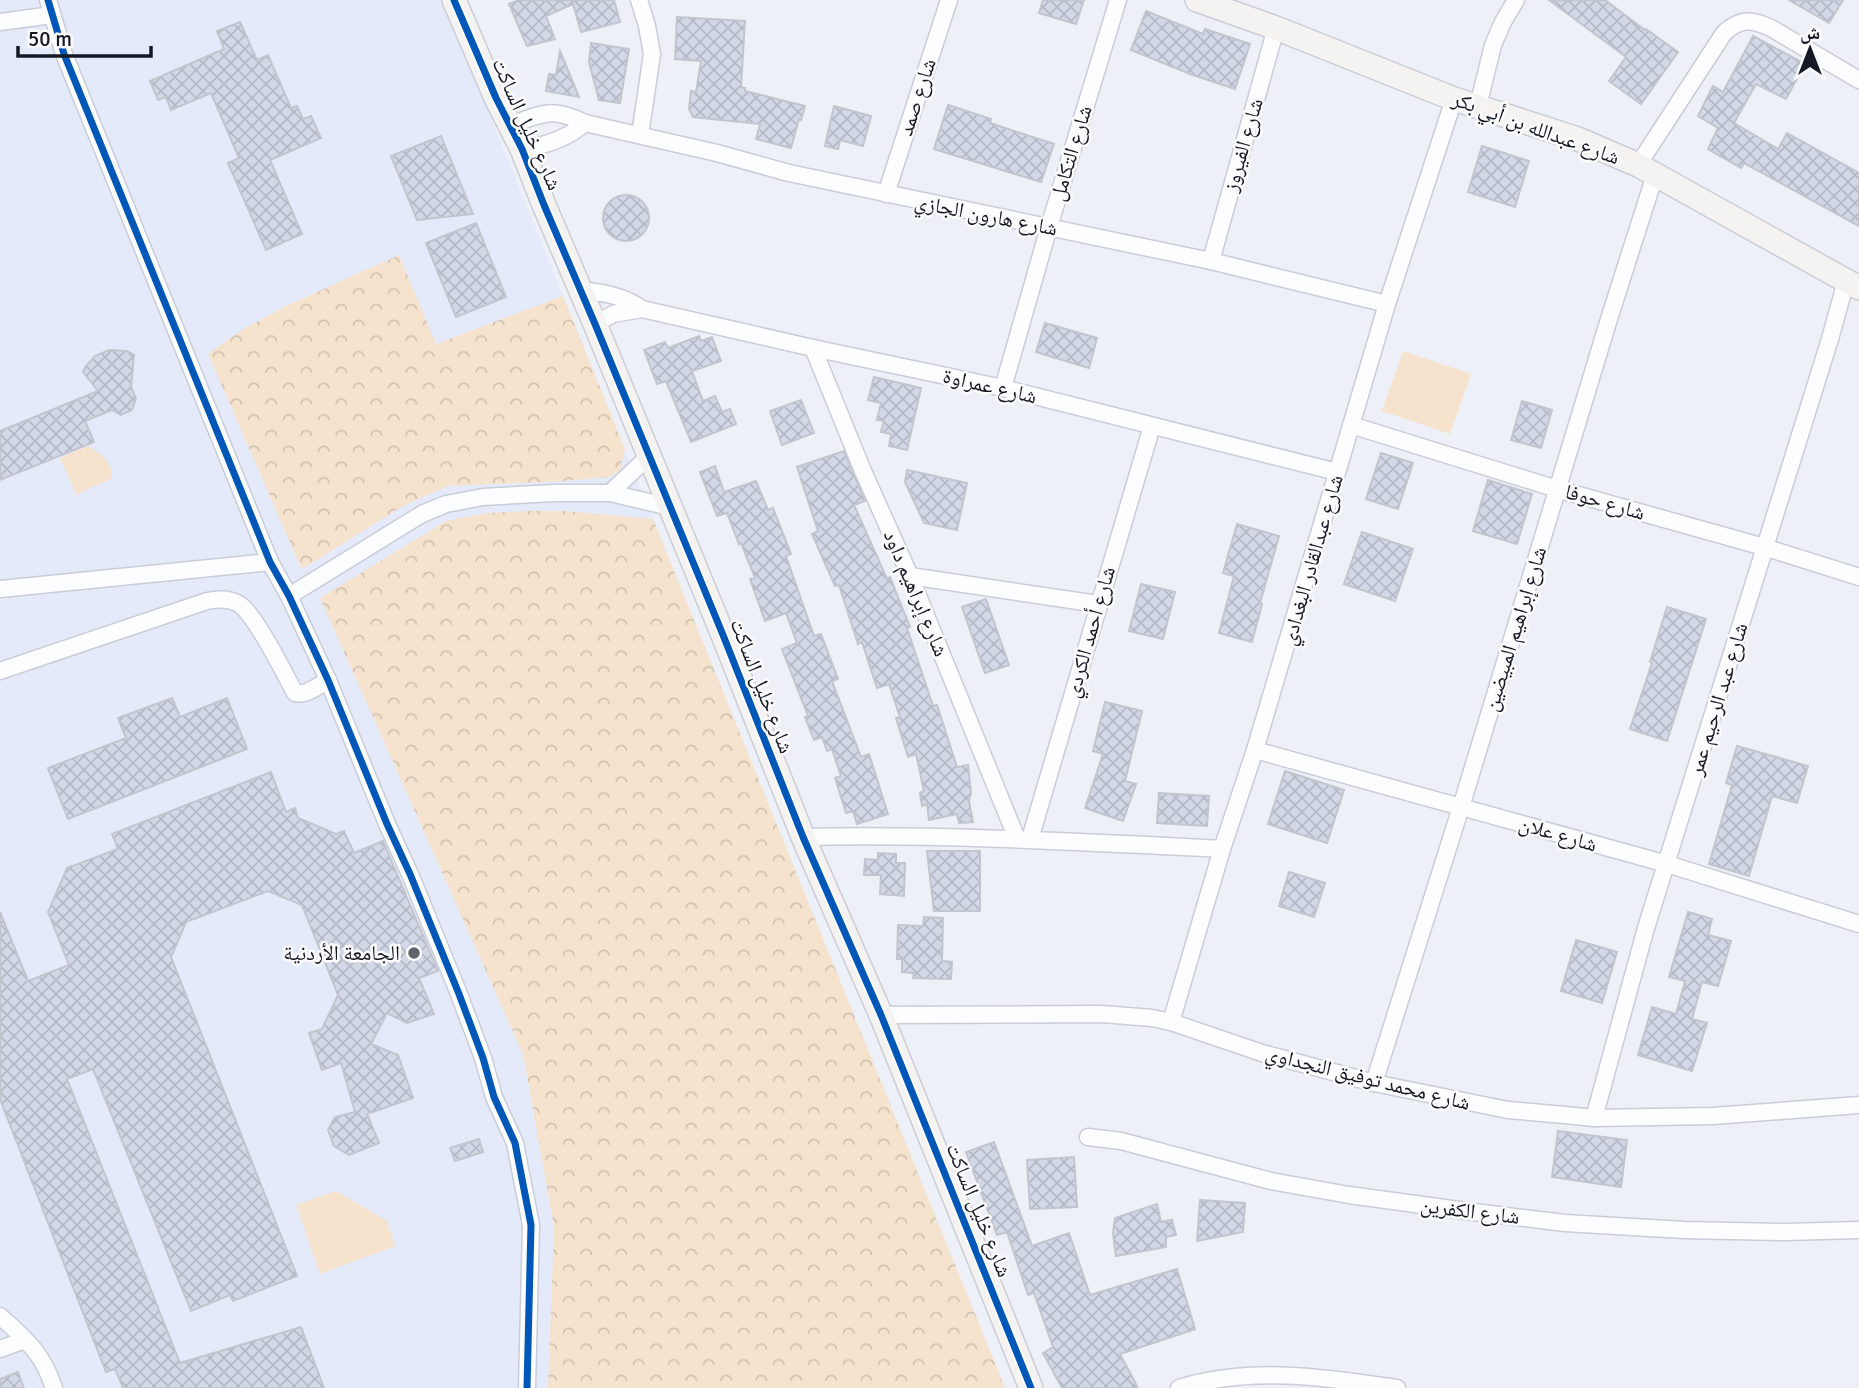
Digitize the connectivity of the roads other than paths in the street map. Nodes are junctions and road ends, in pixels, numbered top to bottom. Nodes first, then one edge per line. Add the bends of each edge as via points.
1 (454, 0) edge
2 (639, 0) edge
3 (949, 0) edge
4 (1118, 0) edge
5 (1197, 0) edge
6 (1516, 0) edge
7 (50, 7) edge
8 (0, 22) edge
9 (1276, 28) junction
10 (1859, 80) edge
11 (1454, 99) junction
12 (1478, 106) junction
13 (585, 123) junction
14 (511, 125) junction
15 (640, 135) junction
16 (522, 149) junction
17 (1647, 170) junction
18 (886, 194) junction
19 (1049, 227) junction
20 (1211, 261) junction
21 (1852, 284) edge
22 (581, 290) junction
23 (1387, 304) junction
24 (642, 309) junction
25 (595, 324) junction
26 (813, 348) junction
27 (1003, 388) junction
28 (1351, 425) junction
29 (1152, 426) junction
30 (649, 457) junction
31 (1337, 472) junction
32 (1557, 489) junction
33 (610, 493) junction
34 (670, 508) junction
35 (1765, 547) junction
36 (270, 562) junction
37 (910, 576) junction
38 (1859, 577) edge
39 (0, 589) edge
40 (289, 596) junction
41 (1098, 604) junction
42 (0, 671) edge
43 (328, 680) junction
44 (1255, 750) junction
45 (1461, 807) junction
46 (803, 837) junction
47 (1024, 839) junction
48 (1222, 849) junction
49 (1667, 864) junction
50 (1859, 923) edge
51 (881, 1015) junction
52 (1171, 1022) junction
53 (1374, 1083) junction
54 (1859, 1105) edge
55 (1594, 1118) junction
56 (1088, 1138) dead end
57 (1859, 1230) edge
58 (0, 1316) edge
59 (25, 1340) junction
60 (0, 1349) edge
61 (1266, 1381) edge
62 (54, 1388) edge
63 (527, 1388) edge
64 (1031, 1388) edge
65 (1180, 1388) edge
66 (1397, 1388) edge

1 - 14 street, شارع خليل الساكت
2 - 15 street via 652,54
3 - 18 street, شارع صمد
4 - 19 street, شارع التكامل
5 - 9 street, شارع عبدالله بن أبي بكر
6 - 12 street via 1493,45
7 - 8 street
7 - 36 street via 83,103
9 - 11 street, شارع عبدالله بن أبي بكر
9 - 20 street, شارع الفيروز
10 - 17 street, شارع إبراهيم المبيضين via 1760,23 1740,22 1724,33
11 - 12 street, شارع عبدالله بن أبي بكر
11 - 23 street, شارع عبدالقادر البغدادي
12 - 17 street, شارع عبدالله بن أبي بكر via 1577,139
13 - 14 street, شارع هارون الجازي via 556,112
13 - 15 street, شارع هارون الجازي
13 - 16 street via 573,133
14 - 16 street, شارع خليل الساكت
15 - 18 street, شارع هارون الجازي
16 - 22 street, شارع خليل الساكت
17 - 21 street, شارع عبدالله بن أبي بكر
17 - 32 street, شارع إبراهيم المبيضين
18 - 19 street, شارع هارون الجازي
19 - 20 street, شارع هارون الجازي
19 - 27 street, شارع التكامل
20 - 23 street, شارع هارون الجازي
21 - 35 street, شارع عبد الرحيم عمر
22 - 24 street, شارع عمراوة via 618,296
22 - 25 street, شارع خليل الساكت
23 - 28 street, شارع عبدالقادر البغدادي
24 - 25 street, شارع عمراوة via 613,314
24 - 26 street, شارع عمراوة
25 - 30 street, شارع خليل الساكت
26 - 27 street, شارع عمراوة
26 - 37 street, شارع إبراهيم داود
27 - 29 street, شارع عمراوة
28 - 31 street, شارع عبدالقادر البغدادي
28 - 32 street, شارع حوفا
29 - 31 street, شارع عمراوة
29 - 41 street, شارع أحمد الكردي
30 - 33 street
30 - 34 street, شارع خليل الساكت
31 - 44 street, شارع عبدالقادر البغدادي
32 - 35 street, شارع حوفا
32 - 45 street, شارع إبراهيم المبيضين
33 - 34 street
33 - 40 street via 509,495 446,505 422,514
34 - 46 street, شارع خليل الساكت
35 - 38 street, شارع حوفا
35 - 49 street, شارع عبد الرحيم عمر
36 - 39 street
36 - 40 street
37 - 41 street
37 - 47 street, شارع إبراهيم داود
40 - 43 street
41 - 47 street, شارع أحمد الكردي
42 - 43 street via 218,599 246,610 295,693 304,694
43 - 63 street via 435,935 515,1143 531,1225
44 - 45 street, شارع علان
44 - 48 street, شارع عبدالقادر البغدادي
45 - 49 street, شارع علان
45 - 53 street, شارع إبراهيم المبيضين
46 - 47 street
46 - 51 street, شارع خليل الساكت
47 - 48 street
48 - 52 street, شارع عبدالقادر البغدادي
49 - 50 street, شارع علان
49 - 55 street, شارع عبد الرحيم عمر
51 - 52 street, شارع محمد توفيق النجداوي via 1101,1014
51 - 64 street, شارع خليل الساكت
52 - 53 street, شارع محمد توفيق النجداوي via 1262,1053
53 - 55 street, شارع محمد توفيق النجداوي via 1508,1110
54 - 55 street, شارع محمد توفيق النجداوي via 1713,1116
56 - 57 street, شارع الكفرين via 1121,1141 1271,1181 1360,1197 1565,1223 1785,1233
58 - 59 street
59 - 60 street
59 - 62 street via 45,1363
61 - 65 street via 1239,1377
61 - 66 street via 1326,1377

